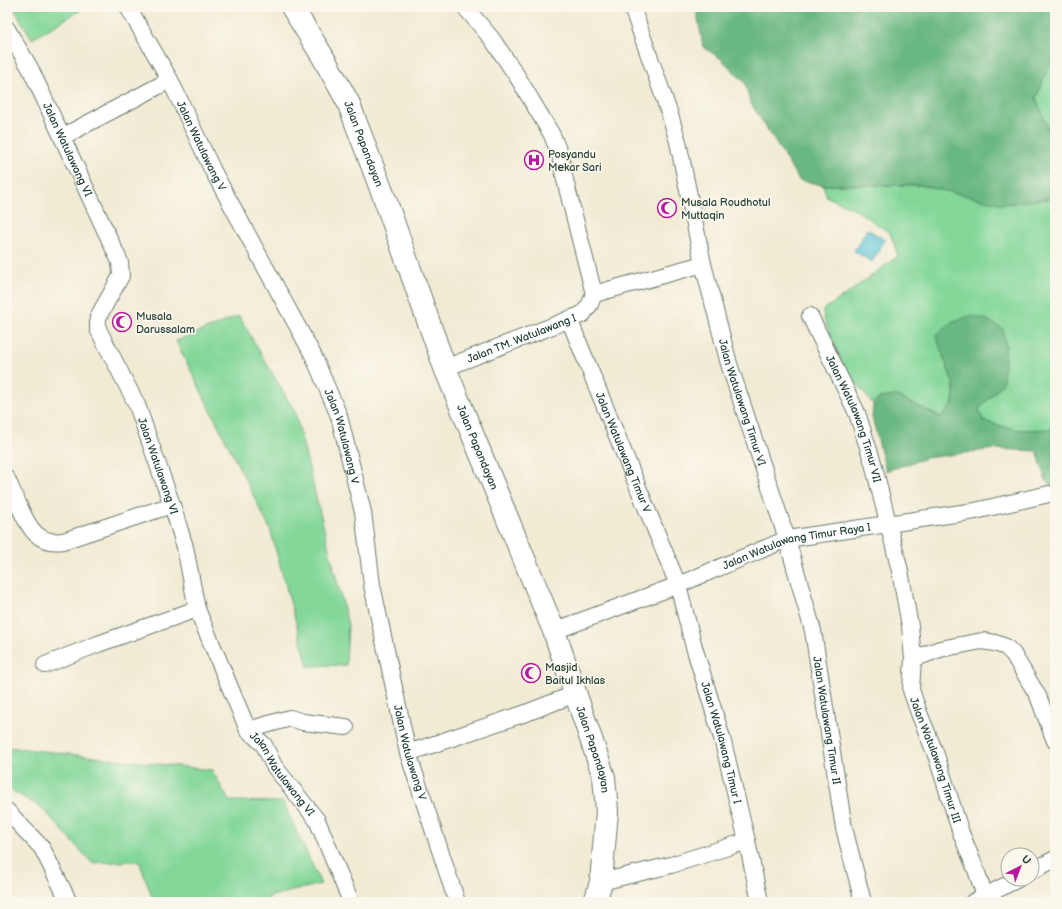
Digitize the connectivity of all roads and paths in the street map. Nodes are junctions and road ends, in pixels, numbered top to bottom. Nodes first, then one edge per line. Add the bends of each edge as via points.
1 (128, 7) edge
2 (292, 7) edge
3 (465, 7) edge
4 (632, 7) edge
5 (7, 29) edge
6 (170, 80) junction
7 (62, 137) junction
8 (703, 264) junction
9 (594, 294) junction
10 (810, 316) dead end
11 (569, 319) junction
12 (445, 368) junction
13 (7, 479) edge
14 (1049, 494) dead end
15 (172, 505) junction
16 (888, 525) junction
17 (786, 540) junction
18 (678, 585) junction
19 (197, 609) junction
20 (554, 631) junction
21 (913, 660) junction
22 (45, 665) dead end
23 (575, 694) junction
24 (346, 727) dead end
25 (248, 730) junction
26 (1055, 741) edge
27 (408, 754) junction
28 (7, 811) edge
29 (747, 841) junction
30 (1055, 859) edge
31 (1040, 867) edge
32 (1002, 887) edge
33 (598, 892) edge
34 (979, 899) edge
35 (69, 902) edge
36 (351, 902) edge
37 (457, 902) edge
38 (760, 902) edge
39 (863, 902) edge

1 - 6 street, Jalan Watulawang V
2 - 12 main road, Jalan Papandayan via 348,102
3 - 9 street via 492,39 552,135 560,155
4 - 8 street, Jalan Watulawang Timur VI via 678,142
5 - 7 street, Jalan Watulawang VI via 30,68
6 - 7 street
6 - 27 street, Jalan Watulawang V via 213,171 313,355 339,416 363,512 372,585
7 - 15 street, Jalan Watulawang VI via 120,262 121,276 98,317 98,329 136,405
8 - 9 street
8 - 17 street, Jalan Watulawang Timur VI via 729,364
9 - 11 street, Jalan TM. Watulawang I via 583,314
10 - 16 street, Jalan Watulawang Timur VII via 857,413 873,463
11 - 12 street, Jalan TM. Watulawang I
11 - 18 street, Jalan Watulawang Timur V
12 - 20 main road, Jalan Papandayan
13 - 15 street via 28,526 40,537 53,542 63,541
14 - 16 street, Jalan Watulawang Timur Raya I via 975,511
15 - 19 street, Jalan Watulawang VI via 185,547
16 - 17 street, Jalan Watulawang Timur Raya I
16 - 21 street, Jalan Watulawang Timur III via 900,572 910,626
17 - 18 street, Jalan Watulawang Timur Raya I
17 - 39 street, Jalan Watulawang Timur II via 813,631 844,828
18 - 20 street, Jalan Watulawang Timur Raya I
18 - 29 street, Jalan Watulawang Timur I via 722,738
19 - 22 street
19 - 25 street, Jalan Watulawang VI
20 - 23 main road, Jalan Papandayan
21 - 26 street via 940,649 982,641 1006,647 1013,654 1038,696
21 - 34 street, Jalan Watulawang Timur III via 911,690 976,870
23 - 27 street
23 - 33 main road, Jalan Papandayan via 604,777 607,811
24 - 25 street via 290,718
25 - 36 street, Jalan Watulawang VI via 264,745 274,766 317,820
27 - 37 street, Jalan Watulawang V
28 - 35 street via 42,848
29 - 33 street
29 - 38 street, Jalan Watulawang Timur I
30 - 31 street
32 - 34 street

